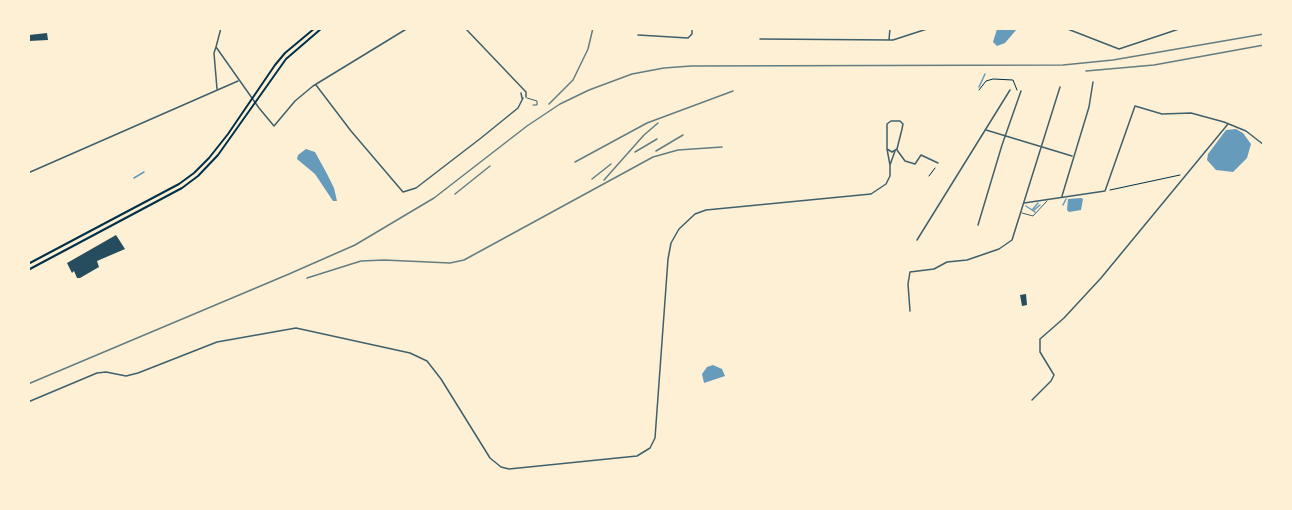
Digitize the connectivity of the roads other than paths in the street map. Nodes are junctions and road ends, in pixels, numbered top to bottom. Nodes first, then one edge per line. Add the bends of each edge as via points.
1 (222, 28) edge
2 (315, 28) edge
3 (322, 28) edge
4 (408, 28) edge
5 (465, 28) edge
6 (692, 28) edge
7 (890, 28) edge
8 (930, 28) edge
9 (1065, 28) edge
10 (1182, 28) edge
11 (638, 35) dead end
12 (760, 39) dead end
13 (889, 40) junction
14 (216, 47) junction
15 (221, 54) junction
16 (214, 58) junction
17 (239, 80) junction
18 (1093, 82) dead end
19 (316, 85) junction
20 (1060, 87) dead end
21 (217, 90) junction
22 (1010, 90) dead end
23 (522, 91) junction
24 (1021, 91) dead end
25 (525, 97) junction
26 (253, 99) junction
27 (533, 101) dead end
28 (256, 103) junction
29 (1228, 124) junction
30 (986, 130) junction
31 (1005, 135) junction
32 (1263, 145) edge
33 (1041, 147) junction
34 (887, 149) junction
35 (896, 150) junction
36 (1073, 156) junction
37 (938, 163) road end
38 (890, 165) junction
39 (28, 173) edge
40 (1062, 197) junction
41 (1047, 200) junction
42 (1024, 203) junction
43 (1021, 212) junction
44 (978, 225) dead end
45 (917, 240) dead end
46 (28, 265) edge
47 (29, 270) edge
48 (910, 311) dead end
49 (1032, 400) dead end
50 (28, 402) edge

1 - 14 street
2 - 26 main road via 281,58
3 - 28 main road via 286,59
4 - 19 street
5 - 23 street
6 - 11 street via 688,38
7 - 13 street
8 - 13 street
9 - 10 street via 1119,49
12 - 13 street
14 - 15 street
14 - 16 street
15 - 16 street
15 - 17 street
16 - 21 street
17 - 21 street
17 - 26 street
18 - 36 street
19 - 25 street via 403,192 416,188 503,121
19 - 28 street via 295,101 274,126
20 - 33 street
21 - 39 street
22 - 30 street
23 - 25 street
23 - 25 street via 527,93
24 - 31 street
25 - 27 lane
26 - 28 street
26 - 46 main road via 212,155 187,178
28 - 47 main road via 216,159 186,185
29 - 32 street via 1246,131
29 - 40 street via 1191,113 1162,114 1135,106 1105,191
29 - 49 street via 1101,278 1040,339 1040,352 1054,375
30 - 31 street
30 - 45 street
31 - 33 street
31 - 44 street
33 - 36 street
33 - 42 street
34 - 35 street
34 - 35 street via 887,124 896,121 903,124
34 - 38 street
35 - 37 street via 905,161 915,164 921,155
35 - 38 street
36 - 40 street
38 - 50 street via 886,184 871,194 706,210 679,229 668,254 655,438 648,451 637,456 501,467 490,459 441,379 423,358 296,328 217,342 138,374 97,373
40 - 41 street
41 - 42 street
41 - 43 lane via 1033,216
42 - 43 street
43 - 48 street via 1012,240 999,249 967,260 946,262 934,269 910,272
46 - 47 street

